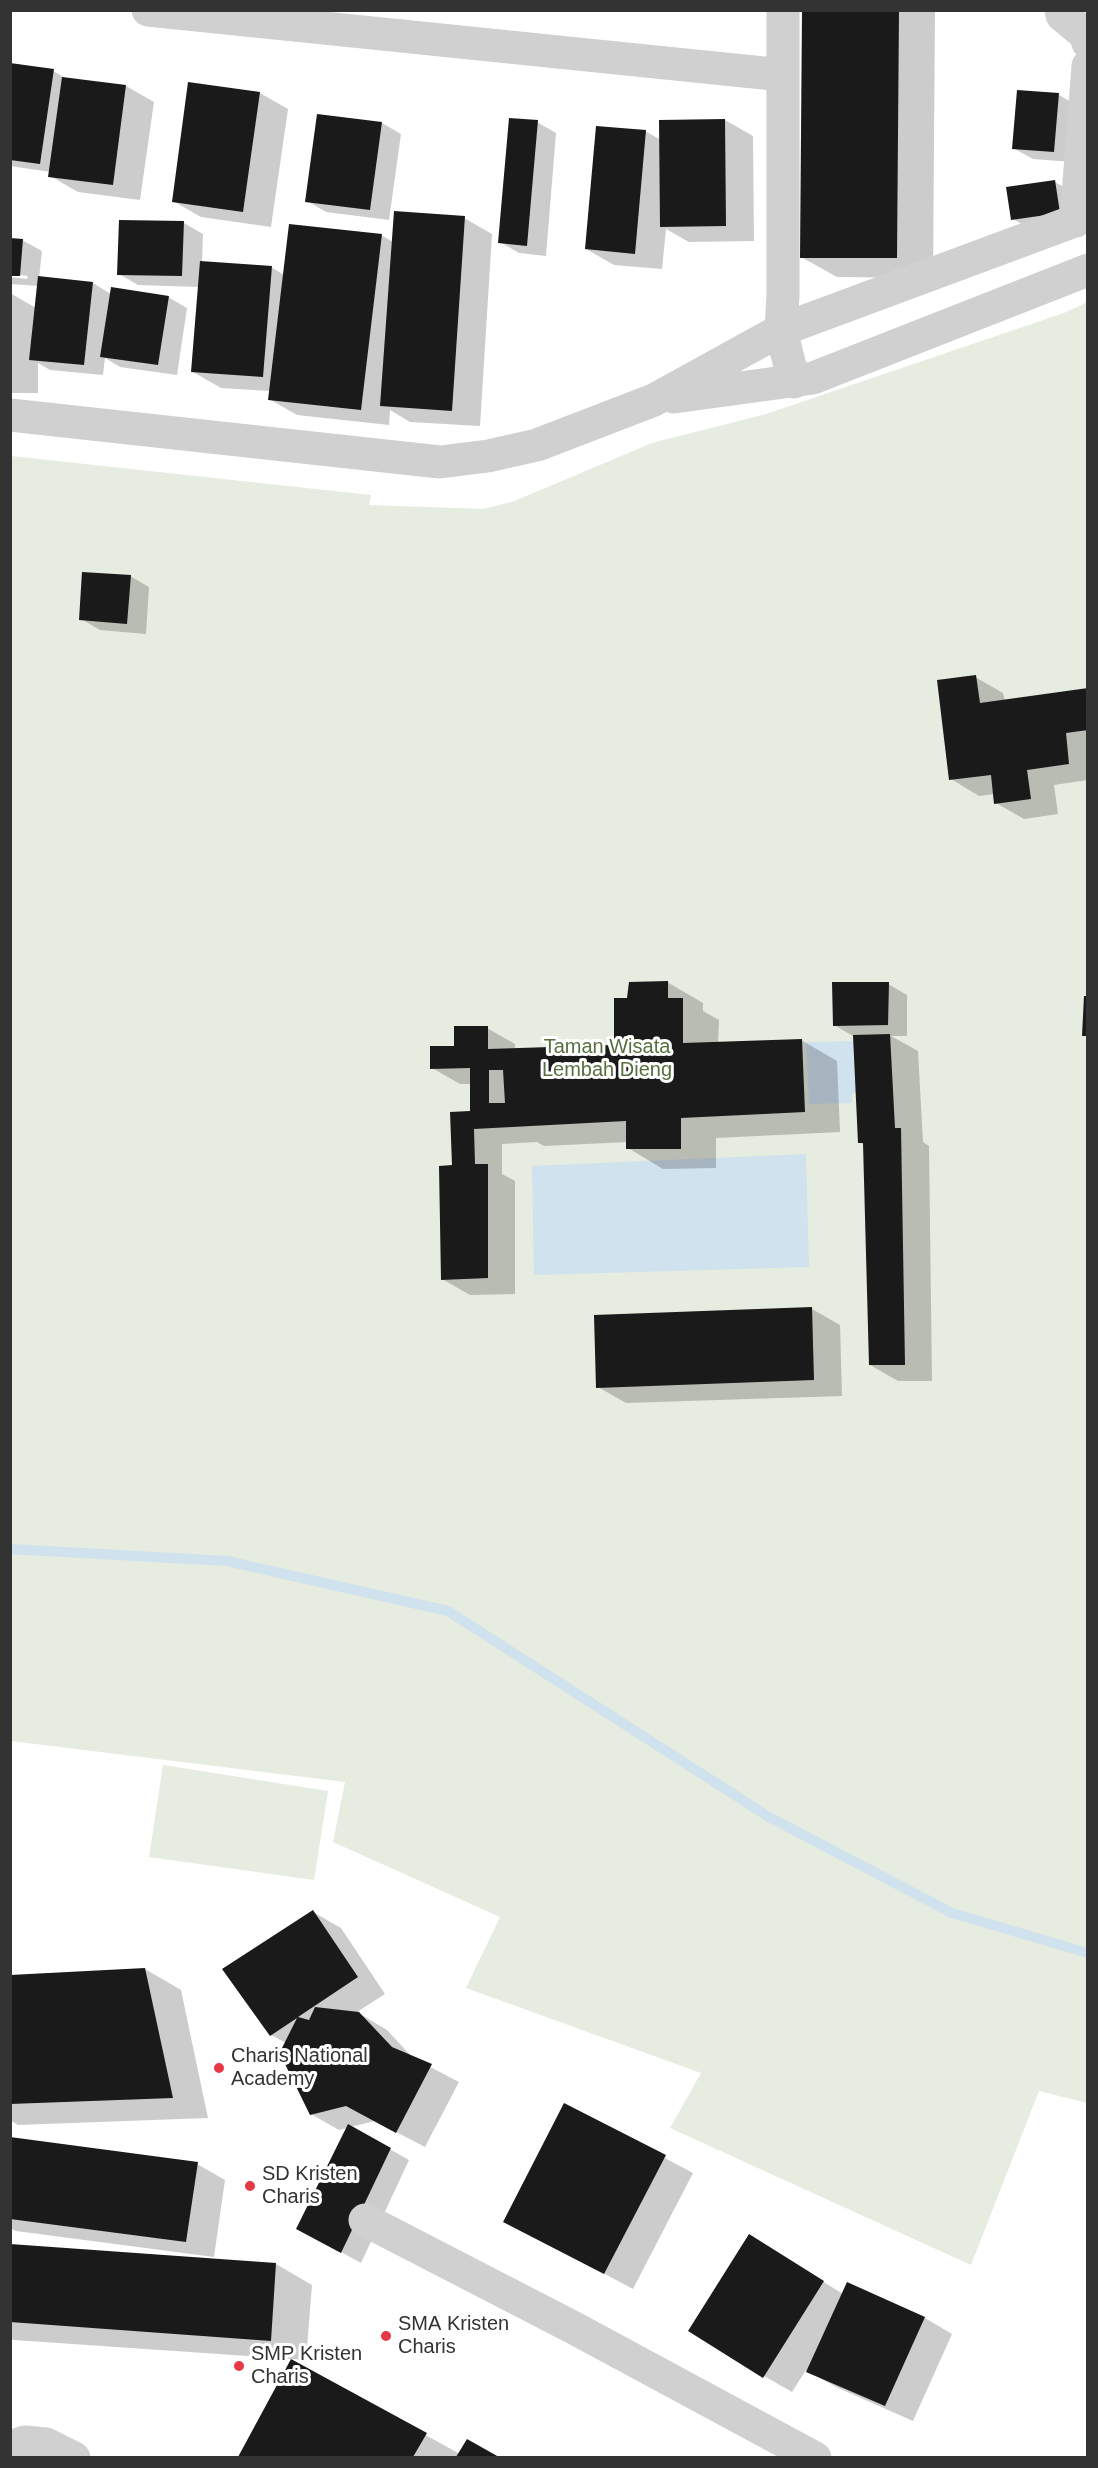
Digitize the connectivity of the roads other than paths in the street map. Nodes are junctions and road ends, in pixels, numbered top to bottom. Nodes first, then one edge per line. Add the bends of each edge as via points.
1 (148, 10) edge
2 (783, 10) edge
3 (1061, 10) edge
4 (1088, 43) edge
5 (1088, 66) edge
6 (783, 75) junction
7 (1082, 219) edge
8 (1088, 270) edge
9 (781, 330) junction
10 (794, 382) junction
11 (654, 400) junction
12 (10, 415) edge
13 (365, 2220) dead end
14 (10, 2446) edge
15 (74, 2457) edge
16 (814, 2457) edge

1 - 6 street
2 - 6 street
3 - 4 street via 1086,34
5 - 7 street
6 - 9 street
7 - 9 street
8 - 10 street via 813,378
9 - 10 street
9 - 11 street
10 - 11 street
11 - 12 street via 537,444 441,462
13 - 16 street
14 - 15 street via 25,2442 46,2445

